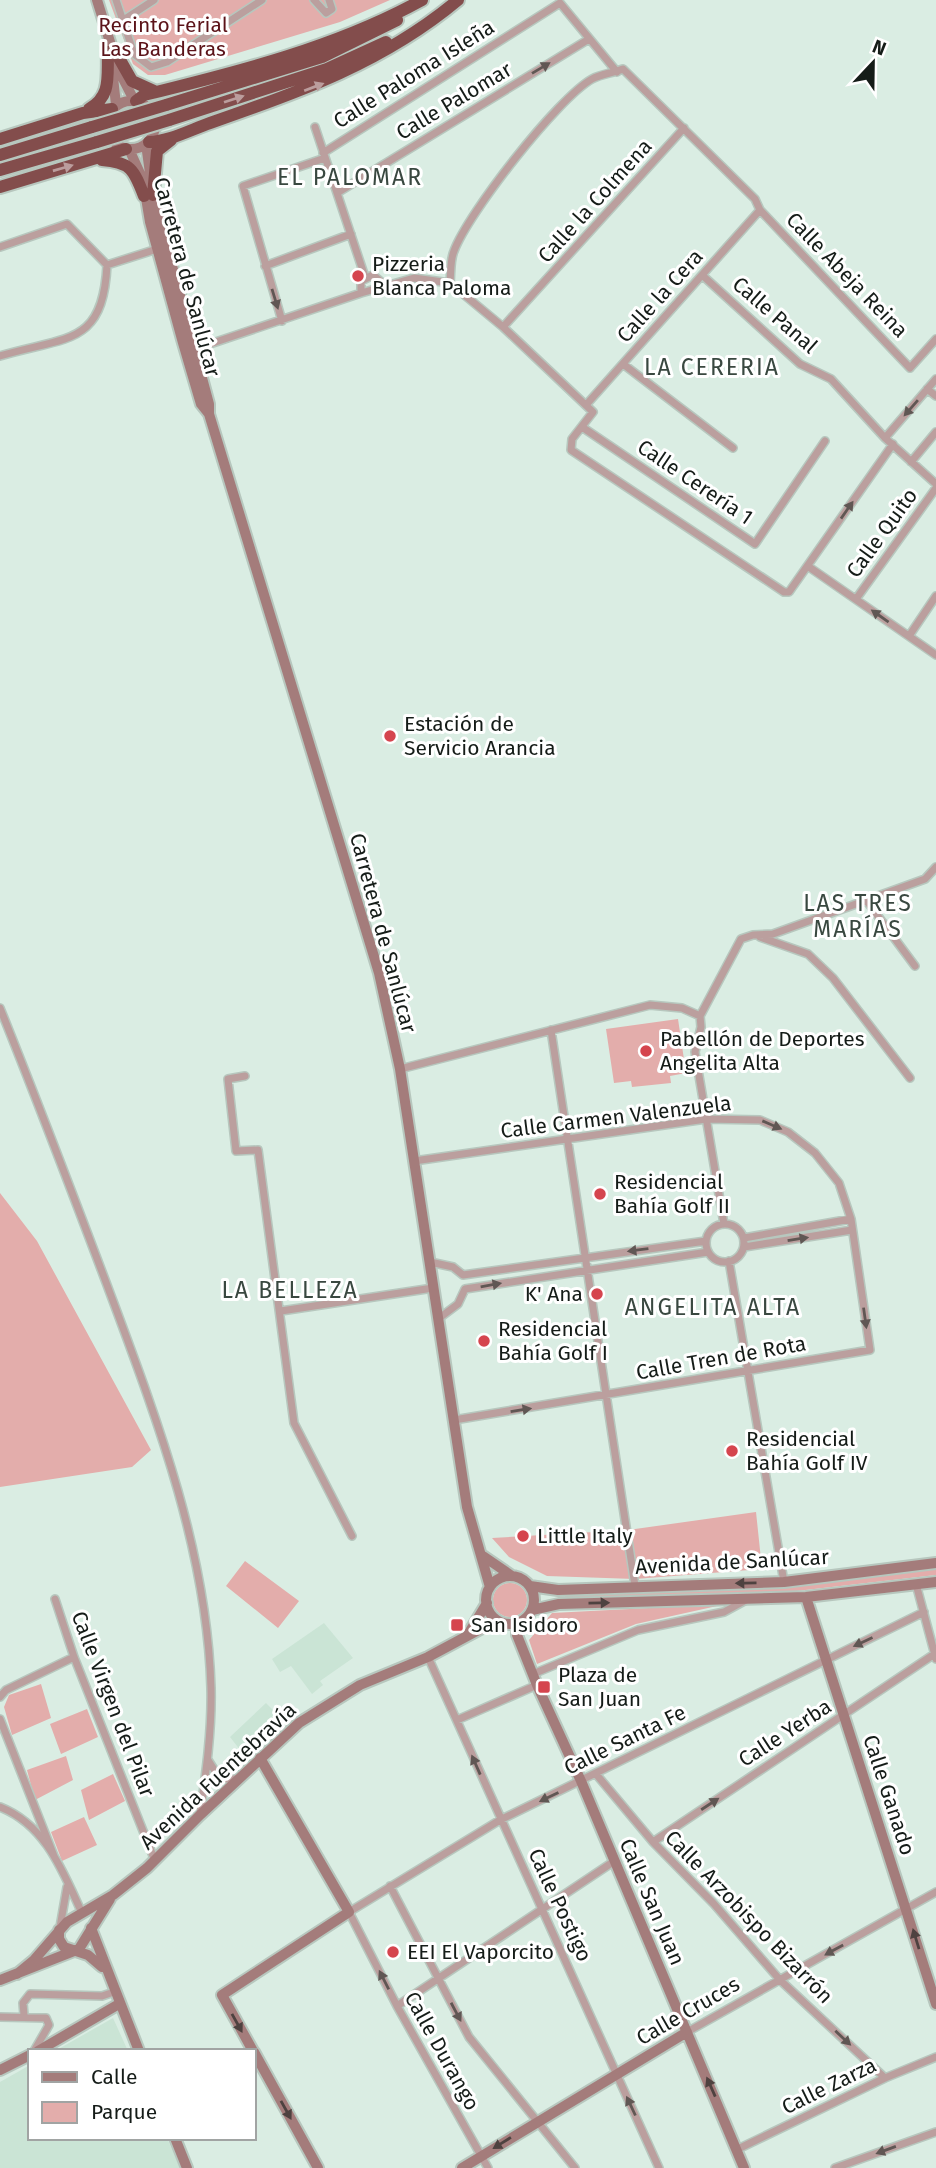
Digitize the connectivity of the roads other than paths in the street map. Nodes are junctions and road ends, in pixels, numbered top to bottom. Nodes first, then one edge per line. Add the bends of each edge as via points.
1 (97, 0) edge
2 (116, 0) edge
3 (154, 0) edge
4 (262, 0) edge
5 (314, 0) edge
6 (329, 0) edge
7 (422, 0) edge
8 (431, 0) edge
9 (457, 0) edge
10 (122, 21) junction
11 (589, 38) junction
12 (112, 52) junction
13 (617, 72) junction
14 (158, 92) junction
15 (135, 101) junction
16 (114, 107) junction
17 (83, 113) junction
18 (315, 127) dead end
19 (684, 128) junction
20 (181, 134) junction
21 (0, 139) edge
22 (148, 143) junction
23 (127, 149) junction
24 (0, 155) edge
25 (324, 155) junction
26 (95, 159) junction
27 (0, 170) edge
28 (0, 187) edge
29 (337, 193) junction
30 (148, 196) junction
31 (760, 210) junction
32 (159, 222) junction
33 (351, 234) junction
34 (0, 247) edge
35 (157, 249) junction
36 (107, 265) junction
37 (265, 266) junction
38 (702, 275) junction
39 (365, 277) junction
40 (450, 283) junction
41 (386, 286) junction
42 (168, 291) junction
43 (361, 293) junction
44 (282, 321) junction
45 (503, 327) junction
46 (936, 339) edge
47 (193, 351) junction
48 (0, 356) edge
49 (623, 364) junction
50 (936, 379) edge
51 (927, 389) junction
52 (936, 396) edge
53 (586, 405) junction
54 (209, 414) junction
55 (582, 427) junction
56 (936, 432) edge
57 (886, 438) junction
58 (825, 441) dead end
59 (893, 444) junction
60 (733, 448) dead end
61 (911, 461) junction
62 (936, 486) edge
63 (809, 567) junction
64 (936, 596) edge
65 (856, 599) junction
66 (909, 636) junction
67 (936, 655) edge
68 (936, 867) edge
69 (866, 900) junction
70 (753, 935) junction
71 (915, 966) dead end
72 (0, 1008) edge
73 (700, 1016) junction
74 (551, 1030) junction
75 (400, 1069) junction
76 (245, 1076) dead end
77 (910, 1077) dead end
78 (706, 1119) junction
79 (568, 1138) junction
80 (414, 1161) junction
81 (851, 1219) junction
82 (724, 1223) junction
83 (852, 1230) junction
84 (744, 1238) junction
85 (706, 1241) junction
86 (744, 1247) junction
87 (708, 1252) junction
88 (587, 1256) junction
89 (729, 1261) junction
90 (429, 1262) junction
91 (589, 1269) junction
92 (463, 1275) junction
93 (433, 1288) junction
94 (465, 1289) junction
95 (281, 1311) junction
96 (438, 1319) junction
97 (870, 1350) joint
98 (747, 1371) junction
99 (608, 1396) junction
100 (454, 1420) junction
101 (352, 1536) dead end
102 (483, 1556) junction
103 (936, 1563) edge
104 (514, 1576) junction
105 (784, 1582) junction
106 (936, 1582) edge
107 (916, 1584) junction
108 (530, 1586) junction
109 (635, 1586) junction
110 (490, 1587) junction
111 (806, 1597) junction
112 (55, 1599) dead end
113 (748, 1599) junction
114 (486, 1603) junction
115 (532, 1610) junction
116 (924, 1612) junction
117 (497, 1620) junction
118 (517, 1623) junction
119 (467, 1636) junction
120 (935, 1655) edge
121 (74, 1657) junction
122 (428, 1657) junction
123 (825, 1660) junction
124 (535, 1679) junction
125 (0, 1697) edge
126 (843, 1716) junction
127 (0, 1719) edge
128 (457, 1720) junction
129 (260, 1758) junction
130 (208, 1760) junction
131 (596, 1774) junction
132 (217, 1776) junction
133 (239, 1778) junction
134 (204, 1783) junction
135 (582, 1783) junction
136 (35, 1806) junction
137 (0, 1807) edge
138 (17, 1815) junction
139 (200, 1815) junction
140 (500, 1820) junction
141 (653, 1842) junction
142 (54, 1856) junction
143 (155, 1861) junction
144 (613, 1862) junction
145 (67, 1883) junction
146 (390, 1886) junction
147 (936, 1892) edge
148 (113, 1895) junction
149 (543, 1907) junction
150 (906, 1909) junction
151 (349, 1912) junction
152 (82, 1913) junction
153 (59, 1930) junction
154 (92, 1931) junction
155 (72, 1952) junction
156 (105, 1970) junction
157 (18, 1974) junction
158 (439, 1979) junction
159 (0, 1980) edge
160 (780, 1980) junction
161 (114, 1992) junction
162 (119, 2004) junction
163 (936, 2004) edge
164 (397, 2006) junction
165 (24, 2015) junction
166 (0, 2017) edge
167 (687, 2032) junction
168 (37, 2049) edge
169 (40, 2049) edge
170 (138, 2049) edge
171 (251, 2049) edge
172 (28, 2056) edge
173 (256, 2057) edge
174 (936, 2057) edge
175 (0, 2070) edge
176 (617, 2075) junction
177 (885, 2078) junction
178 (538, 2121) junction
179 (936, 2132) edge
180 (176, 2140) edge
181 (738, 2149) junction
182 (481, 2157) junction
183 (187, 2168) edge
184 (318, 2168) edge
185 (462, 2168) edge
186 (488, 2168) edge
187 (575, 2168) edge
188 (659, 2168) edge
189 (744, 2168) edge
190 (835, 2168) edge

1 - 12 main road
2 - 10 street
3 - 10 street
4 - 10 street via 167,62 151,67 134,54
5 - 6 street via 326,13 332,9
7 - 14 highway via 308,48
8 - 24 highway, bridge via 322,57
20 -> 9 highway via 335,78 405,41
27 -> 9 highway, bridge via 327,69 377,47
11 - 13 street
11 - 25 street, Calle Paloma Isleña via 560,3
29 -> 11 street, Calle Palomar
12 - 14 highway via 132,82
12 - 15 main road
12 - 16 main road
12 - 17 highway via 105,97
13 - 19 street via 623,69
13 - 40 street via 593,78 573,93 519,154 465,227 452,254
14 - 15 highway
15 - 16 main road
15 - 22 main road via 153,114 155,129
16 - 17 highway
16 - 23 main road via 108,133
17 - 21 highway
18 - 25 street
19 - 31 street via 755,199
19 - 45 street, Calle la Colmena
20 - 22 highway
20 - 30 highway via 157,151
22 - 23 main road
22 - 30 main road, Carretera de Sanlúcar
23 - 26 highway
23 - 30 main road, Carretera de Sanlúcar
25 - 29 street
25 - 37 street, Calle Paloma Isleña via 243,186
28 -> 26 highway
26 - 30 highway via 124,162
29 - 33 street
30 - 32 main road, Carretera de Sanlúcar
30 - 35 main road, Carretera de Sanlúcar
31 - 38 street, Calle la Cera
31 - 46 street, Calle Abeja Reina via 910,368
32 - 35 street
32 - 47 main road, Carretera de Sanlúcar
33 - 37 street
33 - 39 street
34 - 36 street via 67,224
35 - 36 street
35 - 42 main road, Carretera de Sanlúcar
36 - 48 street via 103,302 87,330
37 -> 44 street
38 - 49 street, Calle la Cera
38 - 57 street, Calle Panal via 800,364 831,379
39 - 41 street via 373,275
39 - 43 street
40 - 41 street via 414,278
40 - 45 street
41 - 43 street
42 - 47 street
42 - 54 main road, Carretera de Sanlúcar via 201,404
43 - 44 street
44 - 47 street
45 - 53 street
47 - 54 main road, Carretera de Sanlúcar
49 - 53 street, Calle la Cera
49 - 60 street
50 - 51 street
51 - 52 street
51 -> 57 street
53 - 55 street via 593,412
54 - 75 main road, Carretera de Sanlúcar via 379,973
55 - 58 street, Calle Cerería 1 via 755,544
55 - 63 street via 572,439 571,450 784,592 789,592
56 - 61 street
57 - 59 street, Calle Panal
59 - 61 street, Calle Panal
63 -> 59 street
61 - 62 street, Calle Panal
62 - 65 street, Calle Quito
63 - 65 street
64 - 66 street
66 -> 65 street
66 - 67 street
68 - 69 street via 925,878
69 - 70 street via 773,934
69 - 71 street
70 - 73 street via 741,939
70 - 77 street via 808,954 833,978
72 - 130 street via 150,1401 177,1491 200,1586 208,1648
73 - 74 street via 674,1006 650,1005
73 - 78 street via 695,1052
74 - 75 street
74 - 79 street
75 - 80 main road, Carretera de Sanlúcar
76 - 95 street via 228,1079 236,1151 258,1150
78 - 79 street, Calle Carmen Valenzuela
78 -> 81 street, Calle Carmen Valenzuela via 760,1120 788,1132 815,1153 839,1183
78 - 82 street
79 - 80 street, Calle Carmen Valenzuela
79 - 88 street
80 - 90 main road, Carretera de Sanlúcar
81 - 83 street, Calle Carmen Valenzuela
81 - 84 street
82 - 84 street via 738,1228
82 - 85 street via 716,1226
86 -> 83 street
83 -> 97 street, Calle Carmen Valenzuela
84 - 86 street
85 - 87 street
85 -> 88 street
86 - 89 street
87 - 89 street
87 - 91 street
88 - 91 street
88 - 92 street
89 - 98 street
90 - 92 street via 453,1267
90 - 93 main road, Carretera de Sanlúcar
94 -> 91 street
91 - 99 street
92 - 94 street
93 - 95 street
93 - 96 main road, Carretera de Sanlúcar
94 - 96 street via 458,1304
95 - 101 street via 294,1423
96 - 100 main road, Carretera de Sanlúcar
97 - 98 street, Calle Tren de Rota
98 - 99 street, Calle Tren de Rota
98 - 105 street
100 -> 99 street, Calle Tren de Rota
99 - 109 street
100 - 102 main road, Carretera de Sanlúcar via 467,1507
102 - 104 main road
102 - 110 main road, Carretera de Sanlúcar
103 - 105 main road, Avenida de Sanlúcar
104 - 108 main road
104 - 110 main road via 500,1578
105 -> 109 main road, Avenida de Sanlúcar
106 - 107 main road, Avenida de Sanlúcar
107 - 111 main road, Avenida de Sanlúcar
107 - 116 street
108 - 109 main road, Avenida de Sanlúcar via 558,1590
108 - 115 main road
110 - 114 main road
111 - 113 main road, Avenida de Sanlúcar
111 - 123 main road, Calle Ganado
112 - 121 street, Calle Virgen del Pilar
115 -> 113 main road, Avenida de Sanlúcar via 559,1604
113 - 124 street via 724,1612 638,1630
114 - 117 main road
114 - 119 main road
115 - 118 main road
116 - 120 street
116 -> 123 street, Calle Santa Fe
117 - 118 main road
117 - 119 main road, Avenida Fuentebravía
118 - 124 main road, Calle San Juan via 517,1635
119 - 122 main road, Avenida Fuentebravía
120 - 126 street, Calle Yerba
121 - 125 street
121 - 143 street, Calle Virgen del Pilar
122 - 128 street, Calle Postigo
122 - 129 main road, Avenida Fuentebravía via 333,1700
123 - 126 main road, Calle Ganado
123 - 131 street, Calle Santa Fe
124 - 128 street
124 - 135 main road, Calle San Juan
141 -> 126 street, Calle Yerba
126 - 150 main road, Calle Ganado
127 - 136 street
140 -> 128 street, Calle Postigo
129 - 133 main road, Avenida Fuentebravía
129 - 151 main road
130 - 132 street
130 - 134 street
131 - 135 street, Calle Santa Fe
131 - 141 street, Calle Arzobispo Bizarrón
132 - 133 street via 225,1781
132 - 134 street
133 - 139 main road, Avenida Fuentebravía
134 - 139 street
135 -> 140 street, Calle Santa Fe
135 - 144 main road, Calle San Juan
136 - 138 street
136 - 142 street
137 - 138 street
138 - 142 street
139 - 143 main road, Avenida Fuentebravía
140 - 146 street, Calle Santa Fe
140 - 149 street, Calle Postigo
141 - 160 street, Calle Arzobispo Bizarrón
142 - 145 street
143 - 148 main road, Avenida Fuentebravía
144 - 149 street
144 - 167 main road, Calle San Juan
145 - 152 street
145 - 153 street
146 - 151 street, Calle Santa Fe
146 - 158 street
147 - 150 street, Calle Cruces
148 - 152 main road, Avenida Fuentebravía
148 - 154 main road, Avenida Fuentebravía
149 - 158 street
149 - 176 street, Calle Postigo
150 -> 160 street, Calle Cruces
163 -> 150 main road, Calle Ganado
164 -> 151 street, Calle Durango
151 -> 171 main road via 222,1995
152 - 153 main road, Avenida Fuentebravía
152 - 154 main road
153 - 155 main road via 60,1943
153 - 157 main road
154 - 155 main road, Avenida Fuentebravía
154 - 156 main road
155 - 156 main road via 92,1958
155 - 157 main road
156 - 161 main road
157 - 159 main road
158 - 164 street
158 -> 178 street via 469,2037
160 - 167 street, Calle Cruces
160 -> 177 street, Calle Arzobispo Bizarrón
161 - 162 main road
161 - 165 street via 102,1996 30,1994 23,2003
162 - 169 main road
162 - 170 main road
164 - 182 street, Calle Durango
165 - 166 street
165 - 168 street via 40,2015 50,2025
167 - 176 main road, Calle Cruces
181 -> 167 main road, Calle San Juan
172 - 175 main road
173 -> 184 main road
174 - 177 street, Calle Zarza
176 - 178 main road, Calle Cruces
188 -> 176 street, Calle Postigo
177 - 181 street, Calle Zarza
178 -> 182 main road, Calle Cruces
178 - 187 street
179 -> 190 street
180 - 183 main road
181 - 189 main road, Calle San Juan
182 - 185 main road, Calle Cruces
182 - 186 street, Calle Durango

